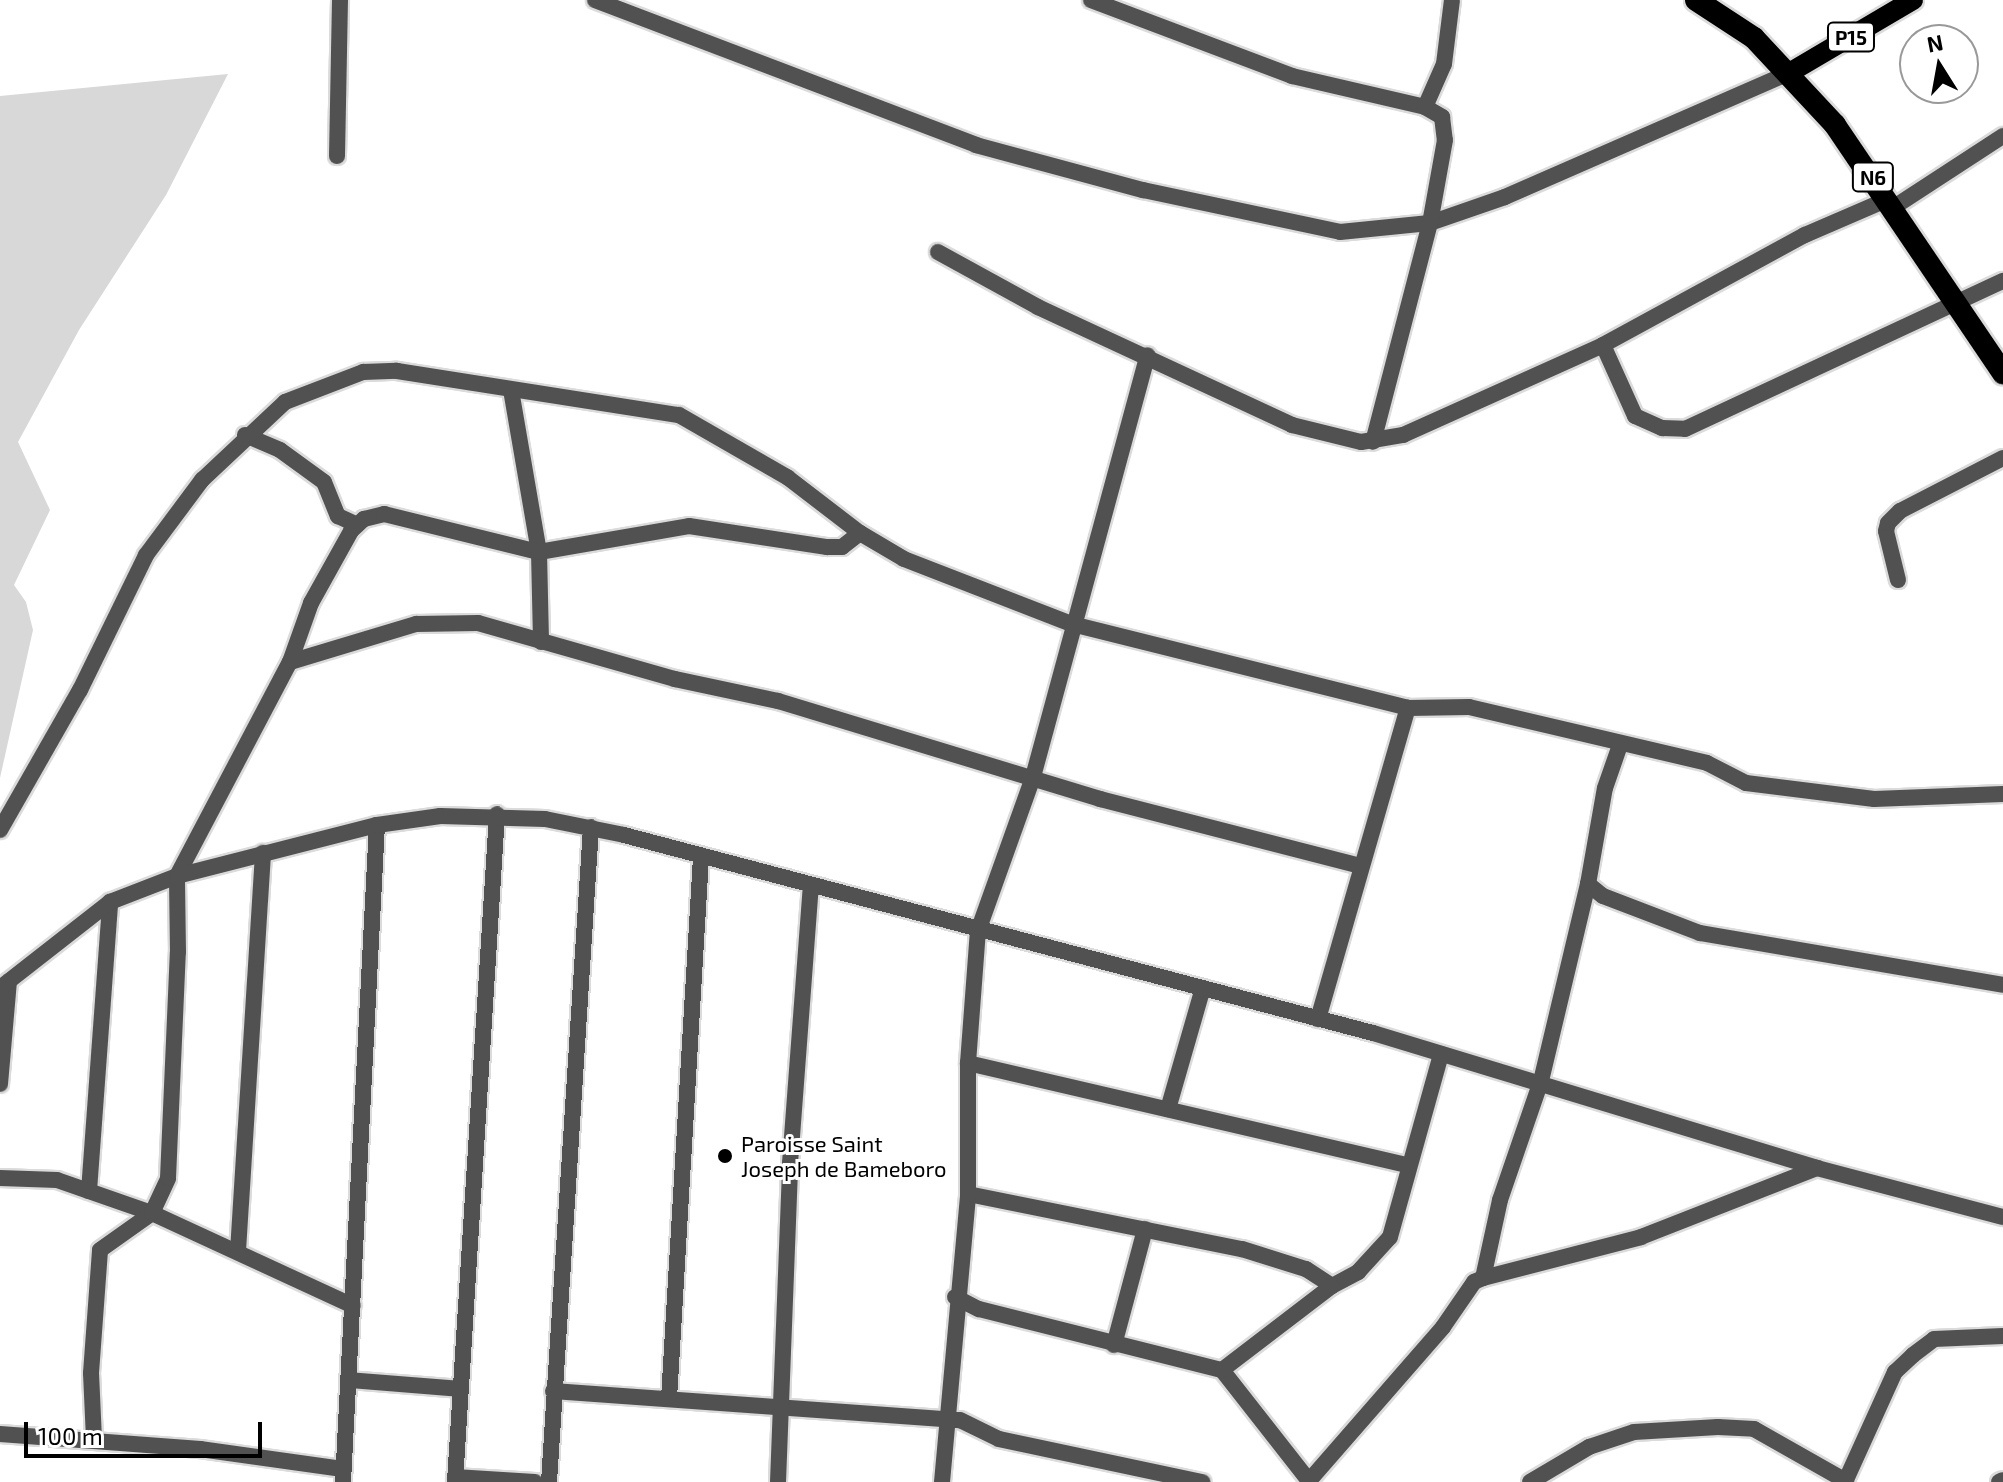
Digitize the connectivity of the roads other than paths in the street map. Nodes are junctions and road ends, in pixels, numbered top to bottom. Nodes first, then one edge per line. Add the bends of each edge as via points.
1 (340, 0) edge
2 (595, 0) edge
3 (1091, 0) edge
4 (1452, 0) edge
5 (1696, 0) edge
6 (1913, 0) edge
7 (1789, 73) junction
8 (1425, 107) junction
9 (2003, 136) edge
10 (337, 156) dead end
11 (1891, 203) junction
12 (1430, 223) junction
13 (938, 252) dead end
14 (2003, 281) edge
15 (1959, 301) junction
16 (1603, 345) junction
17 (1148, 355) junction
18 (2003, 373) edge
19 (511, 390) junction
20 (245, 435) junction
21 (1373, 442) junction
22 (2003, 458) edge
23 (357, 525) junction
24 (860, 533) junction
25 (539, 552) junction
26 (1898, 580) dead end
27 (1072, 624) junction
28 (541, 642) junction
29 (290, 662) junction
30 (1408, 708) junction
31 (1620, 745) junction
32 (1033, 777) junction
33 (2003, 794) edge
34 (497, 814) junction
35 (377, 825) junction
36 (591, 827) junction
37 (0, 830) edge
38 (263, 853) junction
39 (701, 857) junction
40 (1361, 866) junction
41 (177, 876) junction
42 (1588, 884) junction
43 (811, 886) junction
44 (110, 902) junction
45 (978, 931) junction
46 (5, 984) edge
47 (2003, 985) edge
48 (1202, 991) junction
49 (1318, 1019) junction
50 (1441, 1054) junction
51 (968, 1063) junction
52 (1541, 1081) junction
53 (0, 1084) edge
54 (1168, 1109) junction
55 (1406, 1165) junction
56 (1817, 1168) junction
57 (0, 1178) edge
58 (89, 1191) junction
59 (968, 1194) junction
60 (152, 1213) junction
61 (2002, 1214) edge
62 (1145, 1229) junction
63 (238, 1251) junction
64 (1483, 1278) junction
65 (1332, 1286) junction
66 (955, 1297) junction
67 (353, 1306) junction
68 (2003, 1336) edge
69 (1114, 1345) junction
70 (1222, 1370) junction
71 (349, 1380) junction
72 (460, 1389) junction
73 (553, 1391) junction
74 (669, 1399) junction
75 (778, 1409) junction
76 (946, 1419) junction
77 (0, 1434) edge
78 (94, 1439) junction
79 (343, 1476) edge
80 (455, 1480) edge
81 (1308, 1481) edge
82 (535, 1482) edge
83 (549, 1482) edge
84 (778, 1482) edge
85 (942, 1482) edge
86 (1202, 1482) edge
87 (1530, 1482) edge
88 (1845, 1482) edge

1 - 10 street
2 - 12 street via 1006,154 1326,230
3 - 8 street via 1292,76
4 - 8 street via 1444,64
5 - 7 highway, N6 via 1754,38
6 - 7 main road, P15
7 - 11 highway, N6
7 - 12 street via 1505,197
8 - 12 street via 1442,117 1445,140
9 - 11 street
11 - 15 highway, N6
11 - 16 street via 1805,235
12 - 21 street
13 - 17 street via 1038,307
14 - 15 street
15 - 16 street via 1685,429 1662,428 1635,416
15 - 18 highway, N6
16 - 21 street via 1403,435
17 - 21 street via 1292,425 1344,441
17 - 27 street
19 - 20 street via 397,371 363,372 285,402
19 - 24 street via 639,405 679,415 787,477
19 - 25 street
20 - 23 street via 280,450 324,482 338,516
20 - 37 street via 202,480 146,555 80,690
22 - 26 street via 1900,511 1888,523
23 - 25 street via 374,515 394,516
23 - 29 street via 311,603
24 - 25 street via 842,547 827,547 689,526
24 - 27 street via 928,570
25 - 28 street
27 - 30 street
27 - 32 street
28 - 29 street via 478,623 434,621
28 - 32 street via 766,697
29 - 41 street
30 - 31 street via 1469,707
30 - 40 street
31 - 33 street via 1707,763 1746,783 1775,788 1874,799
31 - 42 street via 1605,788
32 - 40 street
32 - 45 street
34 - 35 street
34 - 36 street
34 - 72 street
35 - 38 street
35 - 67 street
36 - 39 street
36 - 73 street
38 - 41 street
38 - 63 street
39 - 43 street
39 - 74 street
40 - 49 street
41 - 44 street
41 - 60 street via 170,1155 168,1178
42 - 47 street via 1603,896 1700,933
42 - 52 street
43 - 45 street
43 - 75 street
44 - 46 street
44 - 58 street
45 - 48 street
45 - 51 street
46 - 53 street
48 - 49 street
48 - 54 street
49 - 50 street
50 - 52 street
50 - 55 street
51 - 54 street
51 - 59 street
52 - 56 street
52 - 64 street via 1500,1200
54 - 55 street
55 - 65 street via 1390,1237 1358,1272
56 - 61 street
56 - 64 street via 1641,1237
57 - 58 street via 43,1178
58 - 60 street
59 - 62 street
59 - 66 street
60 - 63 street
60 - 78 street via 100,1250 91,1373
62 - 65 street via 1242,1249 1314,1272
62 - 69 street
63 - 67 street
64 - 81 street via 1474,1282 1443,1327
65 - 70 street
66 - 69 street via 979,1309
66 - 76 street
67 - 71 street
68 - 88 street via 1934,1339 1913,1355 1895,1372
69 - 70 street
70 - 81 street
71 - 72 street
71 - 79 street
72 - 80 street
73 - 74 street
73 - 83 street
74 - 75 street
75 - 76 street
75 - 84 street
76 - 85 street
76 - 86 street via 999,1439
77 - 78 street
78 - 79 street
80 - 82 street
87 - 88 street via 1589,1447 1634,1432 1718,1427 1754,1429

